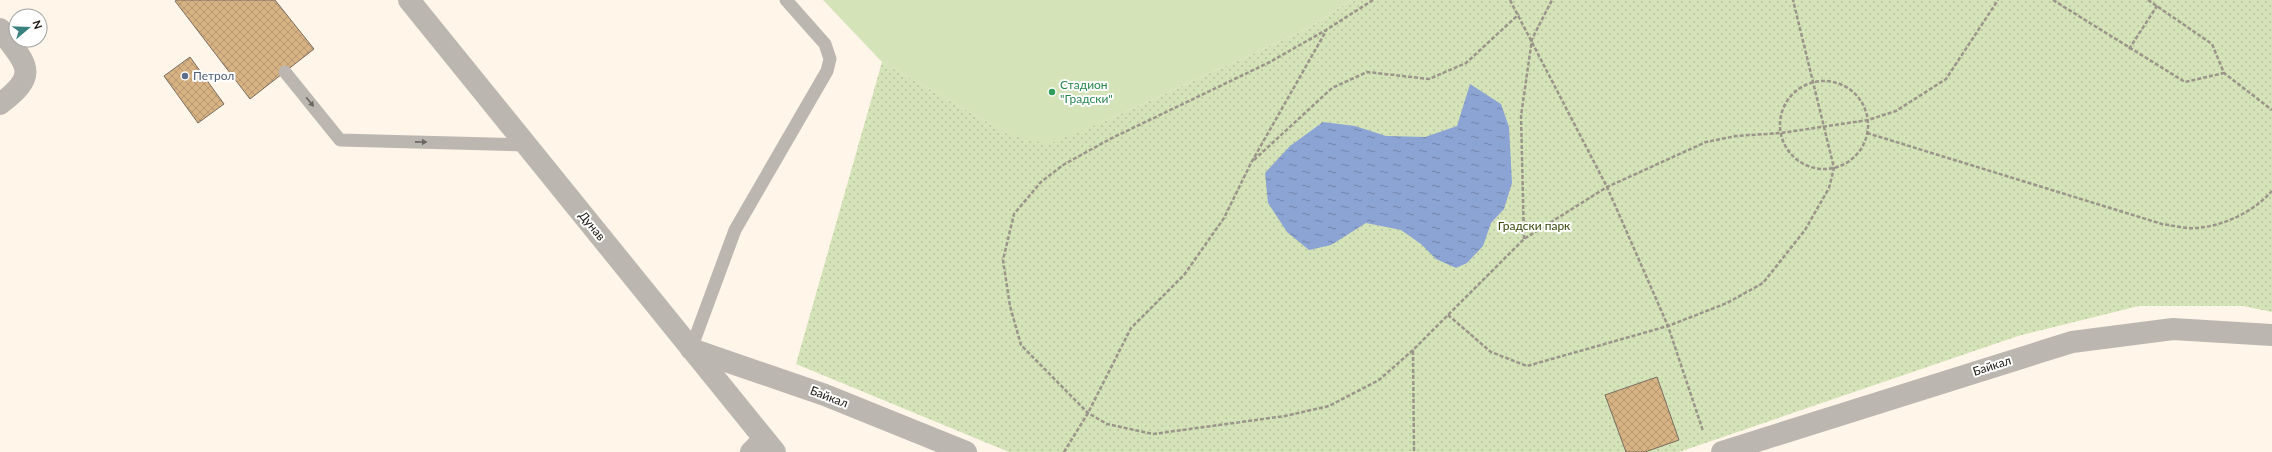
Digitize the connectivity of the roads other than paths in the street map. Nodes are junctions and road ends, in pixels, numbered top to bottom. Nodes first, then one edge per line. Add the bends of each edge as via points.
1 (409, 0) edge
2 (786, 0) edge
3 (0, 30) edge
4 (285, 72) dead end
5 (0, 104) edge
6 (526, 145) junction
7 (2272, 335) edge
8 (691, 349) junction
9 (763, 448) edge
10 (966, 452) edge
11 (1722, 452) edge

1 - 6 street, Дунав
2 - 8 lane via 825,44 830,59 827,72 734,230
3 - 5 street via 24,62 26,76 18,90
4 -> 6 lane via 340,140
6 - 8 street, Дунав
7 - 11 street, Байкал via 2173,329 2072,342
8 - 9 street, Дунав
8 - 10 street, Байкал via 825,395

